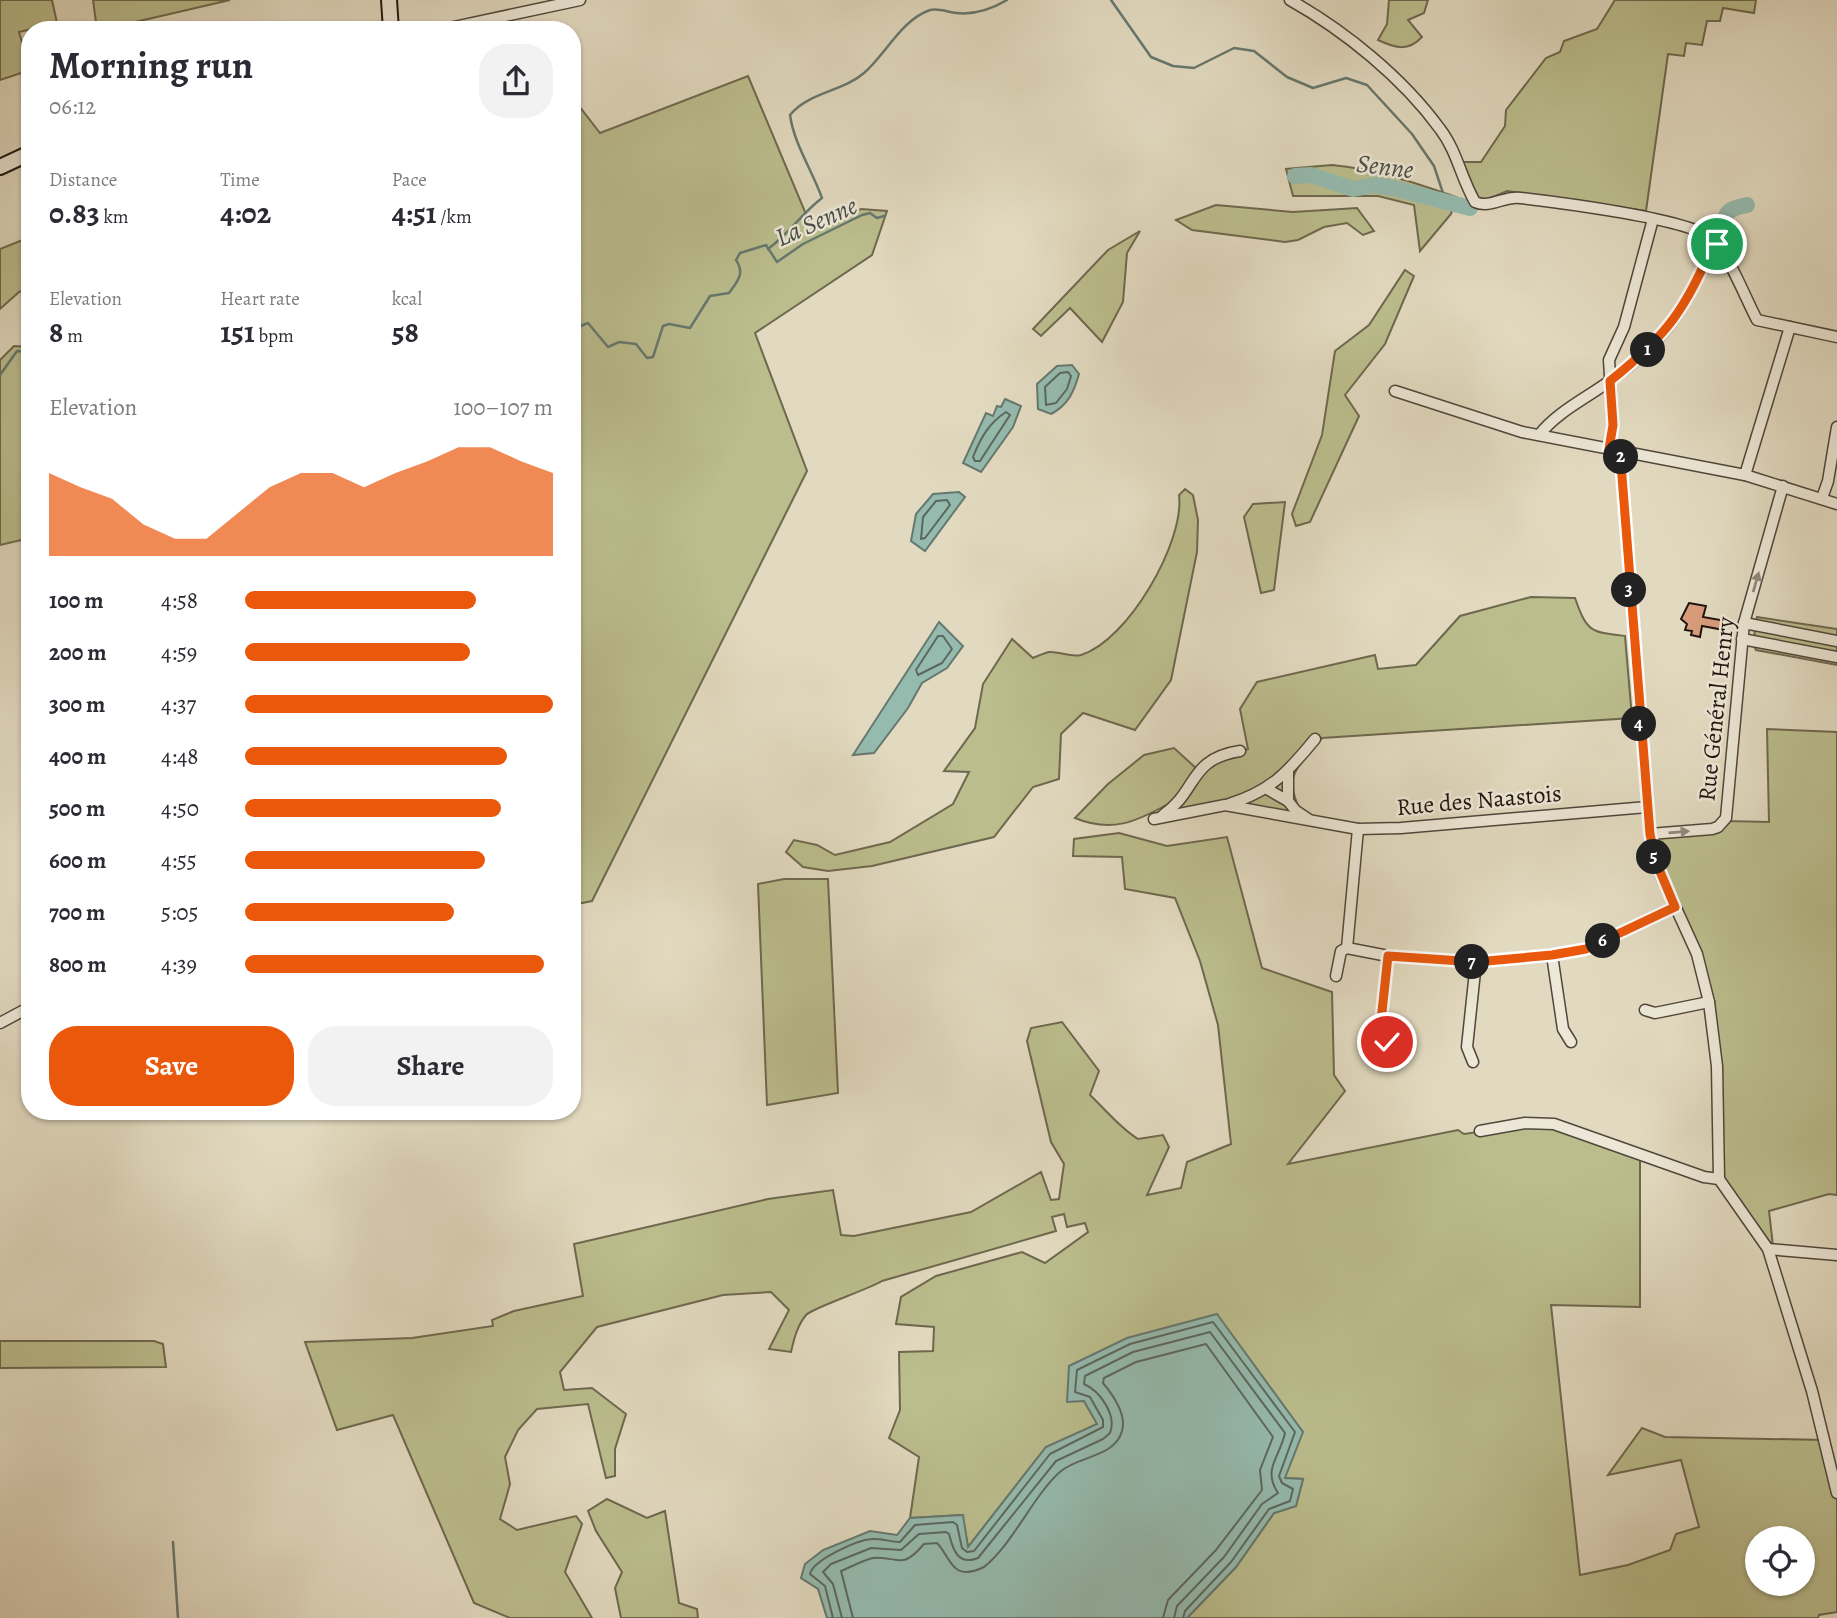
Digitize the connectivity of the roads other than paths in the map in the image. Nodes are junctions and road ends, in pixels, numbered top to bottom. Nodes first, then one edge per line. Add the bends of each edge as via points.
1 (389, 0) edge
2 (519, 0) edge
3 (580, 0) edge
4 (1290, 0) edge
5 (522, 13) junction
6 (390, 21) edge
7 (483, 21) edge
8 (21, 157) edge
9 (0, 167) edge
10 (1653, 219) junction
11 (1715, 241) junction
12 (1790, 327) junction
13 (1837, 337) edge
14 (1610, 381) junction
15 (1395, 391) dead end
16 (1837, 427) edge
17 (1539, 435) junction
18 (1609, 449) junction
19 (1620, 451) junction
20 (1745, 475) junction
21 (1783, 486) junction
22 (1822, 498) junction
23 (1837, 504) edge
24 (1744, 623) junction
25 (1742, 639) junction
26 (1837, 641) edge
27 (1837, 657) edge
28 (1315, 738) dead end
29 (1240, 751) dead end
30 (1289, 771) junction
31 (1267, 789) junction
32 (1181, 797) junction
33 (1288, 801) junction
34 (1225, 805) junction
35 (1647, 807) junction
36 (1187, 812) junction
37 (1314, 821) junction
38 (1358, 829) junction
39 (1650, 834) junction
40 (1675, 907) junction
41 (1347, 948) junction
42 (1552, 955) junction
43 (1388, 956) junction
44 (1476, 962) junction
45 (1336, 976) dead end
46 (1709, 1002) junction
47 (1644, 1010) dead end
48 (21, 1012) edge
49 (0, 1023) edge
50 (1387, 1042) dead end
51 (1571, 1042) dead end
52 (1473, 1062) dead end
53 (1480, 1131) dead end
54 (1720, 1179) junction
55 (1768, 1249) junction
56 (1837, 1255) edge
57 (1837, 1493) edge

1 - 6 street
2 - 5 street
3 - 5 street
4 - 10 street via 1346,35 1411,95 1454,150 1475,202 1488,204 1510,196
5 - 7 street
8 - 9 street
10 - 11 street via 1705,233
10 - 14 street via 1622,334 1609,360
11 - 12 street via 1757,320
11 - 14 street via 1673,323
12 - 13 street
12 - 20 street
14 - 17 street via 1554,418
14 - 18 street via 1613,425
15 - 17 street
16 - 22 street
17 - 18 street
18 - 19 street
19 - 20 street
19 - 35 street
20 - 21 street
21 - 22 street
24 -> 21 street, Rue Général Henry
22 - 23 street
24 - 25 street, Rue Général Henry
24 - 26 street
25 - 27 street
39 -> 25 street, Rue Général Henry via 1712,830 1726,818
28 - 30 street, Rue des Naastois
29 - 32 street, Rue des Naastois via 1203,765
30 - 31 street, Rue des Naastois
30 - 33 street
31 - 33 street, Rue des Naastois
31 - 34 street, Rue des Naastois
32 - 36 street via 1182,809
32 - 36 street, Rue des Naastois via 1154,819
33 - 37 street, Rue des Naastois
34 - 36 street, Rue des Naastois
34 - 37 street, Rue des Naastois
35 - 38 street, Rue des Naastois
35 - 39 street
37 - 38 street, Rue des Naastois
38 - 41 street
39 - 40 street
40 - 42 street via 1586,949
40 - 46 street via 1697,954
41 - 43 street
41 - 45 street via 1341,951
42 - 44 street
42 - 51 street via 1563,1029
43 - 44 street
43 - 50 street via 1380,1030
44 - 52 street via 1467,1047
46 - 47 street via 1655,1013
46 - 54 street via 1717,1066
48 - 49 street
53 - 54 street via 1525,1123 1554,1124
54 - 55 street
55 - 56 street
55 - 57 street

